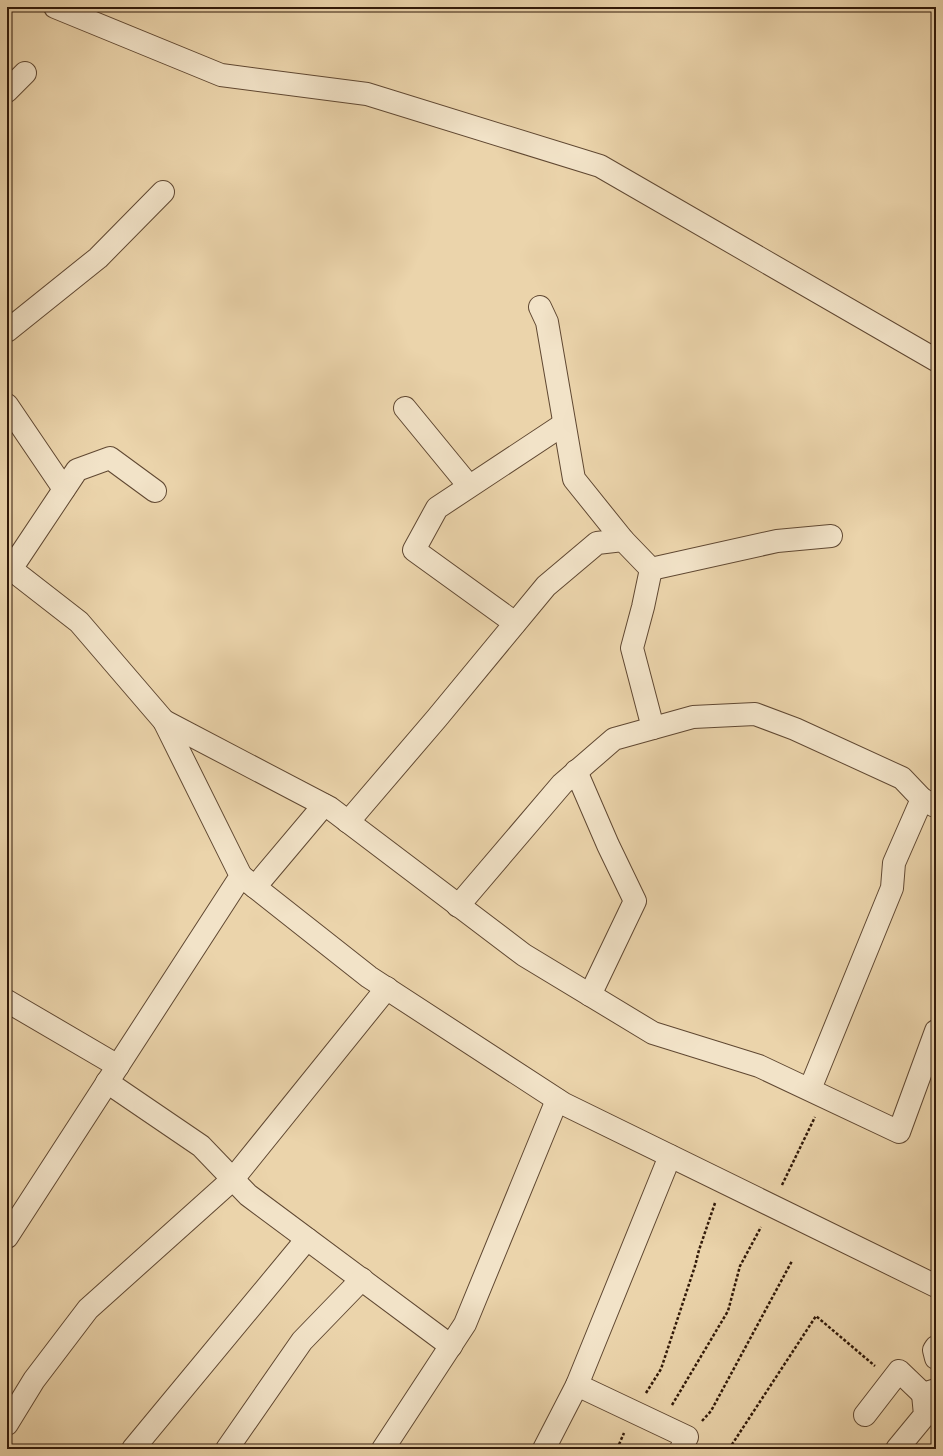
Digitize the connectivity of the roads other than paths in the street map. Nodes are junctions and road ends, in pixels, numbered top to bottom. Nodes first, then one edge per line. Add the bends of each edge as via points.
1 (55, 7) edge
2 (25, 73) dead end
3 (7, 91) edge
4 (163, 192) dead end
5 (540, 307) dead end
6 (7, 331) edge
7 (936, 360) edge
8 (7, 405) edge
9 (405, 408) dead end
10 (564, 424) junction
11 (469, 486) junction
12 (64, 489) junction
13 (155, 491) dead end
14 (831, 536) dead end
15 (623, 540) junction
16 (9, 567) edge
17 (650, 569) junction
18 (515, 623) junction
19 (164, 721) junction
20 (653, 728) junction
21 (576, 771) junction
22 (929, 803) edge
23 (324, 805) junction
24 (348, 822) junction
25 (248, 881) junction
26 (458, 906) junction
27 (387, 988) junction
28 (590, 995) junction
29 (7, 1001) edge
30 (936, 1031) edge
31 (112, 1074) junction
32 (817, 1093) junction
33 (557, 1100) junction
34 (670, 1156) junction
35 (233, 1179) junction
36 (7, 1237) edge
37 (307, 1239) junction
38 (362, 1279) junction
39 (936, 1286) edge
40 (451, 1346) junction
41 (936, 1347) edge
42 (936, 1358) edge
43 (576, 1384) junction
44 (930, 1392) edge
45 (865, 1415) dead end
46 (7, 1424) edge
47 (684, 1443) edge
48 (133, 1449) edge
49 (227, 1449) edge
50 (383, 1449) edge
51 (544, 1449) edge
52 (896, 1449) edge

1 - 7 street via 221,75 367,94 600,166
2 - 3 street
4 - 6 street via 98,258
5 - 10 street via 547,322
8 - 12 street
9 - 11 street
10 - 11 street
10 - 15 street via 574,479
11 - 18 street via 437,508 414,550
12 - 13 street via 77,470 110,458
12 - 16 street
14 - 17 street via 777,541
15 - 17 street
15 - 18 street via 597,543 546,586
16 - 19 street via 79,622
17 - 20 street via 632,648
18 - 24 street
19 - 23 street
19 - 25 street
20 - 21 street via 614,739
20 - 22 street via 693,717 755,714 795,729 902,778
21 - 26 street
21 - 28 street via 635,901
22 - 32 street via 894,864 892,888
23 - 24 street
23 - 25 street
24 - 26 street
25 - 27 street via 369,977
25 - 31 street
26 - 28 street via 524,955
27 - 33 street
27 - 35 street
28 - 32 street via 653,1033 759,1066
29 - 31 street
30 - 32 street via 900,1132
31 - 35 street via 200,1146
31 - 36 street
33 - 34 street
33 - 40 street via 465,1324
34 - 39 street
34 - 43 street
35 - 37 street via 248,1195
35 - 46 street via 88,1309 34,1380
37 - 38 street
37 - 48 street
38 - 40 street
38 - 49 street via 302,1341
40 - 50 street
41 - 42 street
43 - 47 street via 660,1424
43 - 51 street
44 - 45 street via 899,1371
44 - 52 street via 925,1416

